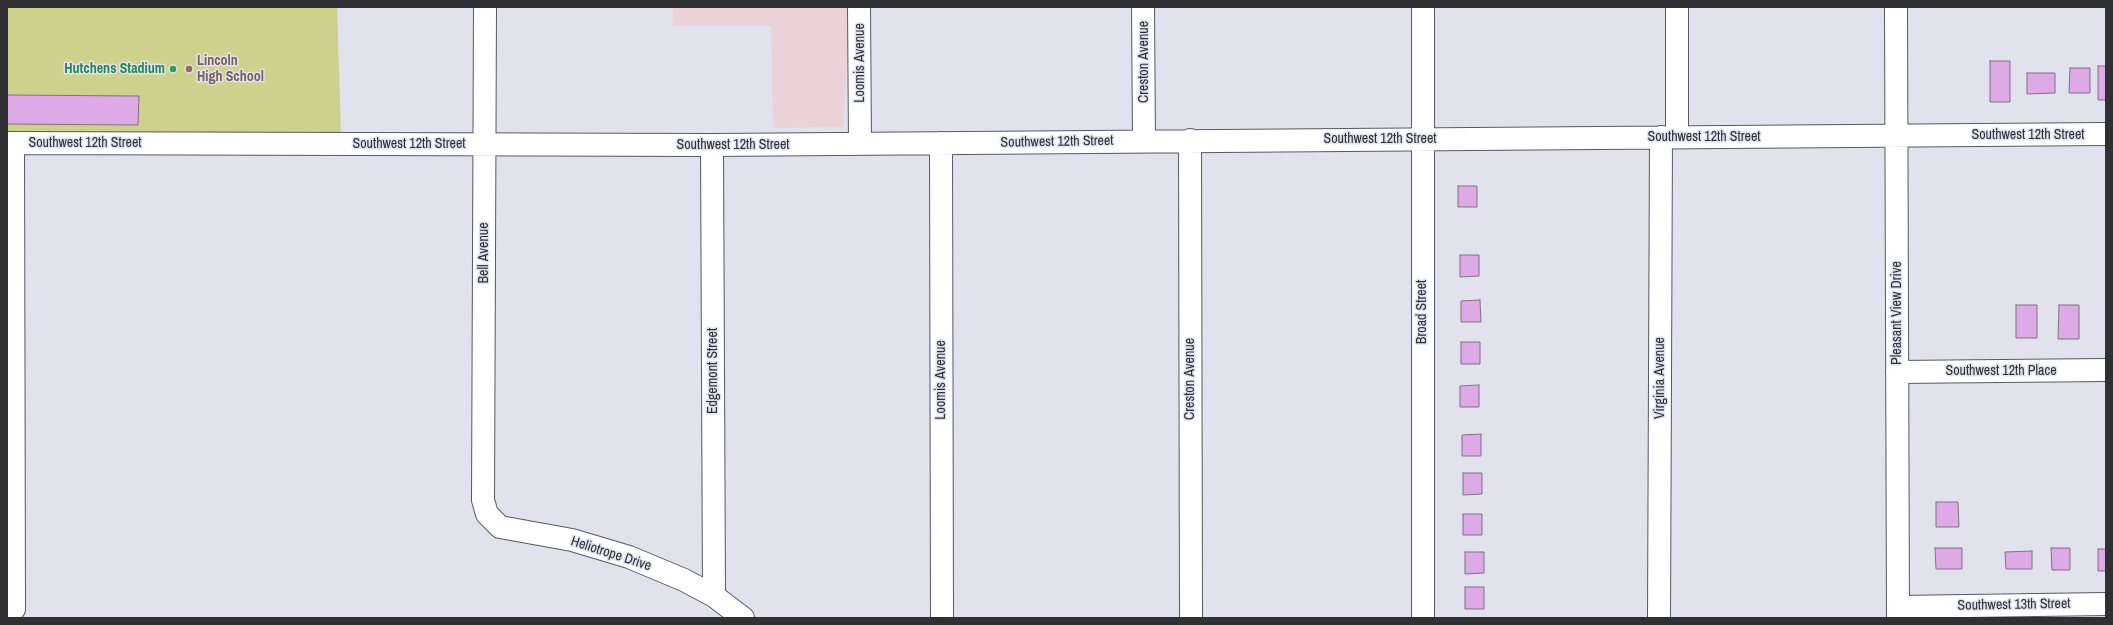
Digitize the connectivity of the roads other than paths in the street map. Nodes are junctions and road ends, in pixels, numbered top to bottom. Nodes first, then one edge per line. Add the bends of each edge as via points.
1 (485, 7) edge
2 (859, 7) edge
3 (1143, 7) edge
4 (1423, 7) edge
5 (1677, 7) edge
6 (1896, 7) edge
7 (2106, 134) edge
8 (1896, 136) junction
9 (1669, 137) junction
10 (1422, 138) junction
11 (1190, 140) junction
12 (1144, 141) junction
13 (10, 143) edge
14 (941, 143) junction
15 (484, 144) junction
16 (860, 144) junction
17 (712, 145) junction
18 (2106, 370) edge
19 (1897, 372) junction
20 (483, 500) joint
21 (714, 596) junction
22 (2106, 604) edge
23 (14, 609) dead end
24 (1898, 612) edge
25 (743, 618) edge
26 (942, 618) edge
27 (1191, 618) edge
28 (1423, 618) edge
29 (1659, 618) edge

1 - 15 street, Bell Avenue
2 - 16 street, Loomis Avenue
3 - 12 street, Creston Avenue
4 - 10 street, Broad Street
5 - 9 street, Virginia Avenue
6 - 8 street, Pleasant View Drive
7 - 8 street, Southwest 12th Street
8 - 9 street, Southwest 12th Street
8 - 19 street, Pleasant View Drive
9 - 10 street, Southwest 12th Street
9 - 29 street, Virginia Avenue
10 - 11 street, Southwest 12th Street
10 - 28 street, Broad Street
11 - 12 street, Southwest 12th Street
11 - 27 street, Creston Avenue
12 - 14 street, Southwest 12th Street
13 - 15 street, Southwest 12th Street
13 - 23 street
14 - 16 street, Southwest 12th Street
14 - 26 street, Loomis Avenue
15 - 17 street, Southwest 12th Street
15 - 20 street, Bell Avenue
16 - 17 street, Southwest 12th Street
17 - 21 street, Edgemont Street
18 - 19 street, Southwest 12th Place
19 - 24 street, Pleasant View Drive
20 - 21 street, Heliotrope Drive via 492,522 500,527 572,540 629,557 684,580
21 - 25 street, Heliotrope Drive
22 - 24 street, Southwest 13th Street

